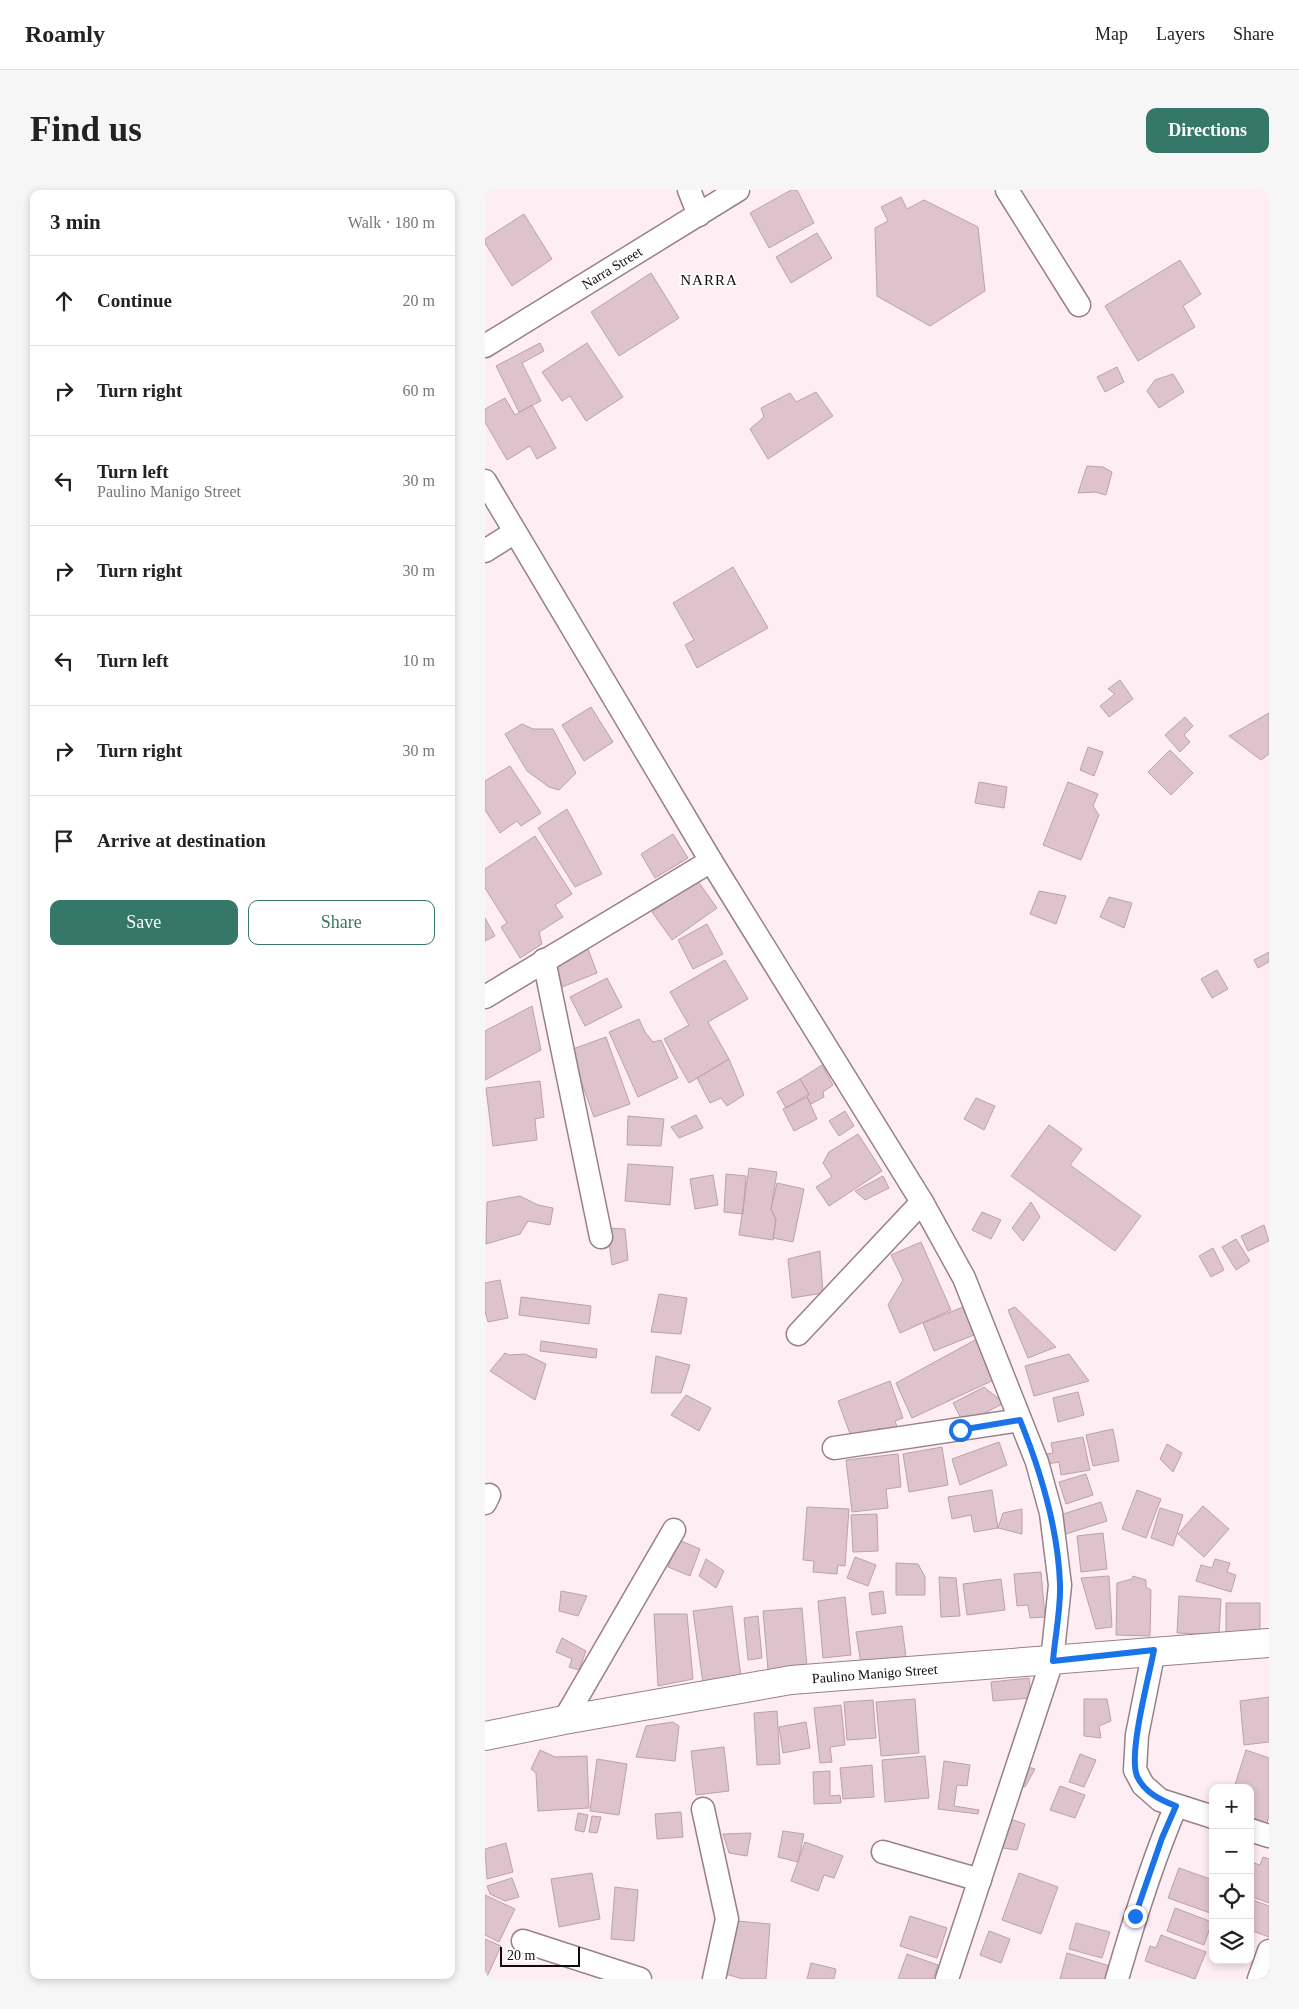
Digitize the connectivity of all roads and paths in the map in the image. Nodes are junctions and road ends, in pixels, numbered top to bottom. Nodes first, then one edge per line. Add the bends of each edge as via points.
1 (689, 190) edge
2 (737, 190) edge
3 (1007, 190) edge
4 (699, 215) junction
5 (1079, 305) dead end
6 (485, 346) edge
7 (485, 481) edge
8 (515, 532) junction
9 (485, 551) edge
10 (711, 861) junction
11 (544, 960) junction
12 (485, 997) edge
13 (922, 1202) junction
14 (601, 1237) dead end
15 (798, 1334) dead end
16 (1020, 1420) junction
17 (834, 1448) dead end
18 (674, 1530) dead end
19 (1269, 1643) edge
20 (1154, 1650) junction
21 (1053, 1661) junction
22 (564, 1720) junction
23 (485, 1736) edge
24 (1176, 1806) junction
25 (703, 1809) dead end
26 (1209, 1817) edge
27 (1254, 1831) edge
28 (1269, 1836) edge
29 (883, 1852) dead end
30 (980, 1880) junction
31 (523, 1941) dead end
32 (1269, 1951) edge
33 (640, 1979) edge
34 (714, 1979) edge
35 (947, 1979) edge
36 (1117, 1979) edge
37 (1259, 1979) edge

1 - 4 street
2 - 4 street, Narra Street
3 - 5 street
4 - 6 street, Narra Street
7 - 8 street
8 - 9 street
8 - 10 street
10 - 11 street
10 - 13 street
11 - 12 street
11 - 14 street
13 - 15 street
13 - 16 street via 965,1278
16 - 17 street
16 - 21 street via 1037,1462 1051,1513 1060,1585
18 - 22 street
19 - 20 street, Paulino Manigo Street
20 - 21 street, Paulino Manigo Street
20 - 24 street via 1137,1735 1135,1770 1138,1778 1160,1800
21 - 22 street, Paulino Manigo Street via 791,1680
21 - 30 street
22 - 23 street, Paulino Manigo Street
24 - 26 street
24 - 36 street via 1144,1890
25 - 34 street via 727,1919
27 - 28 street
29 - 30 street
30 - 35 street
31 - 33 street
32 - 37 street

